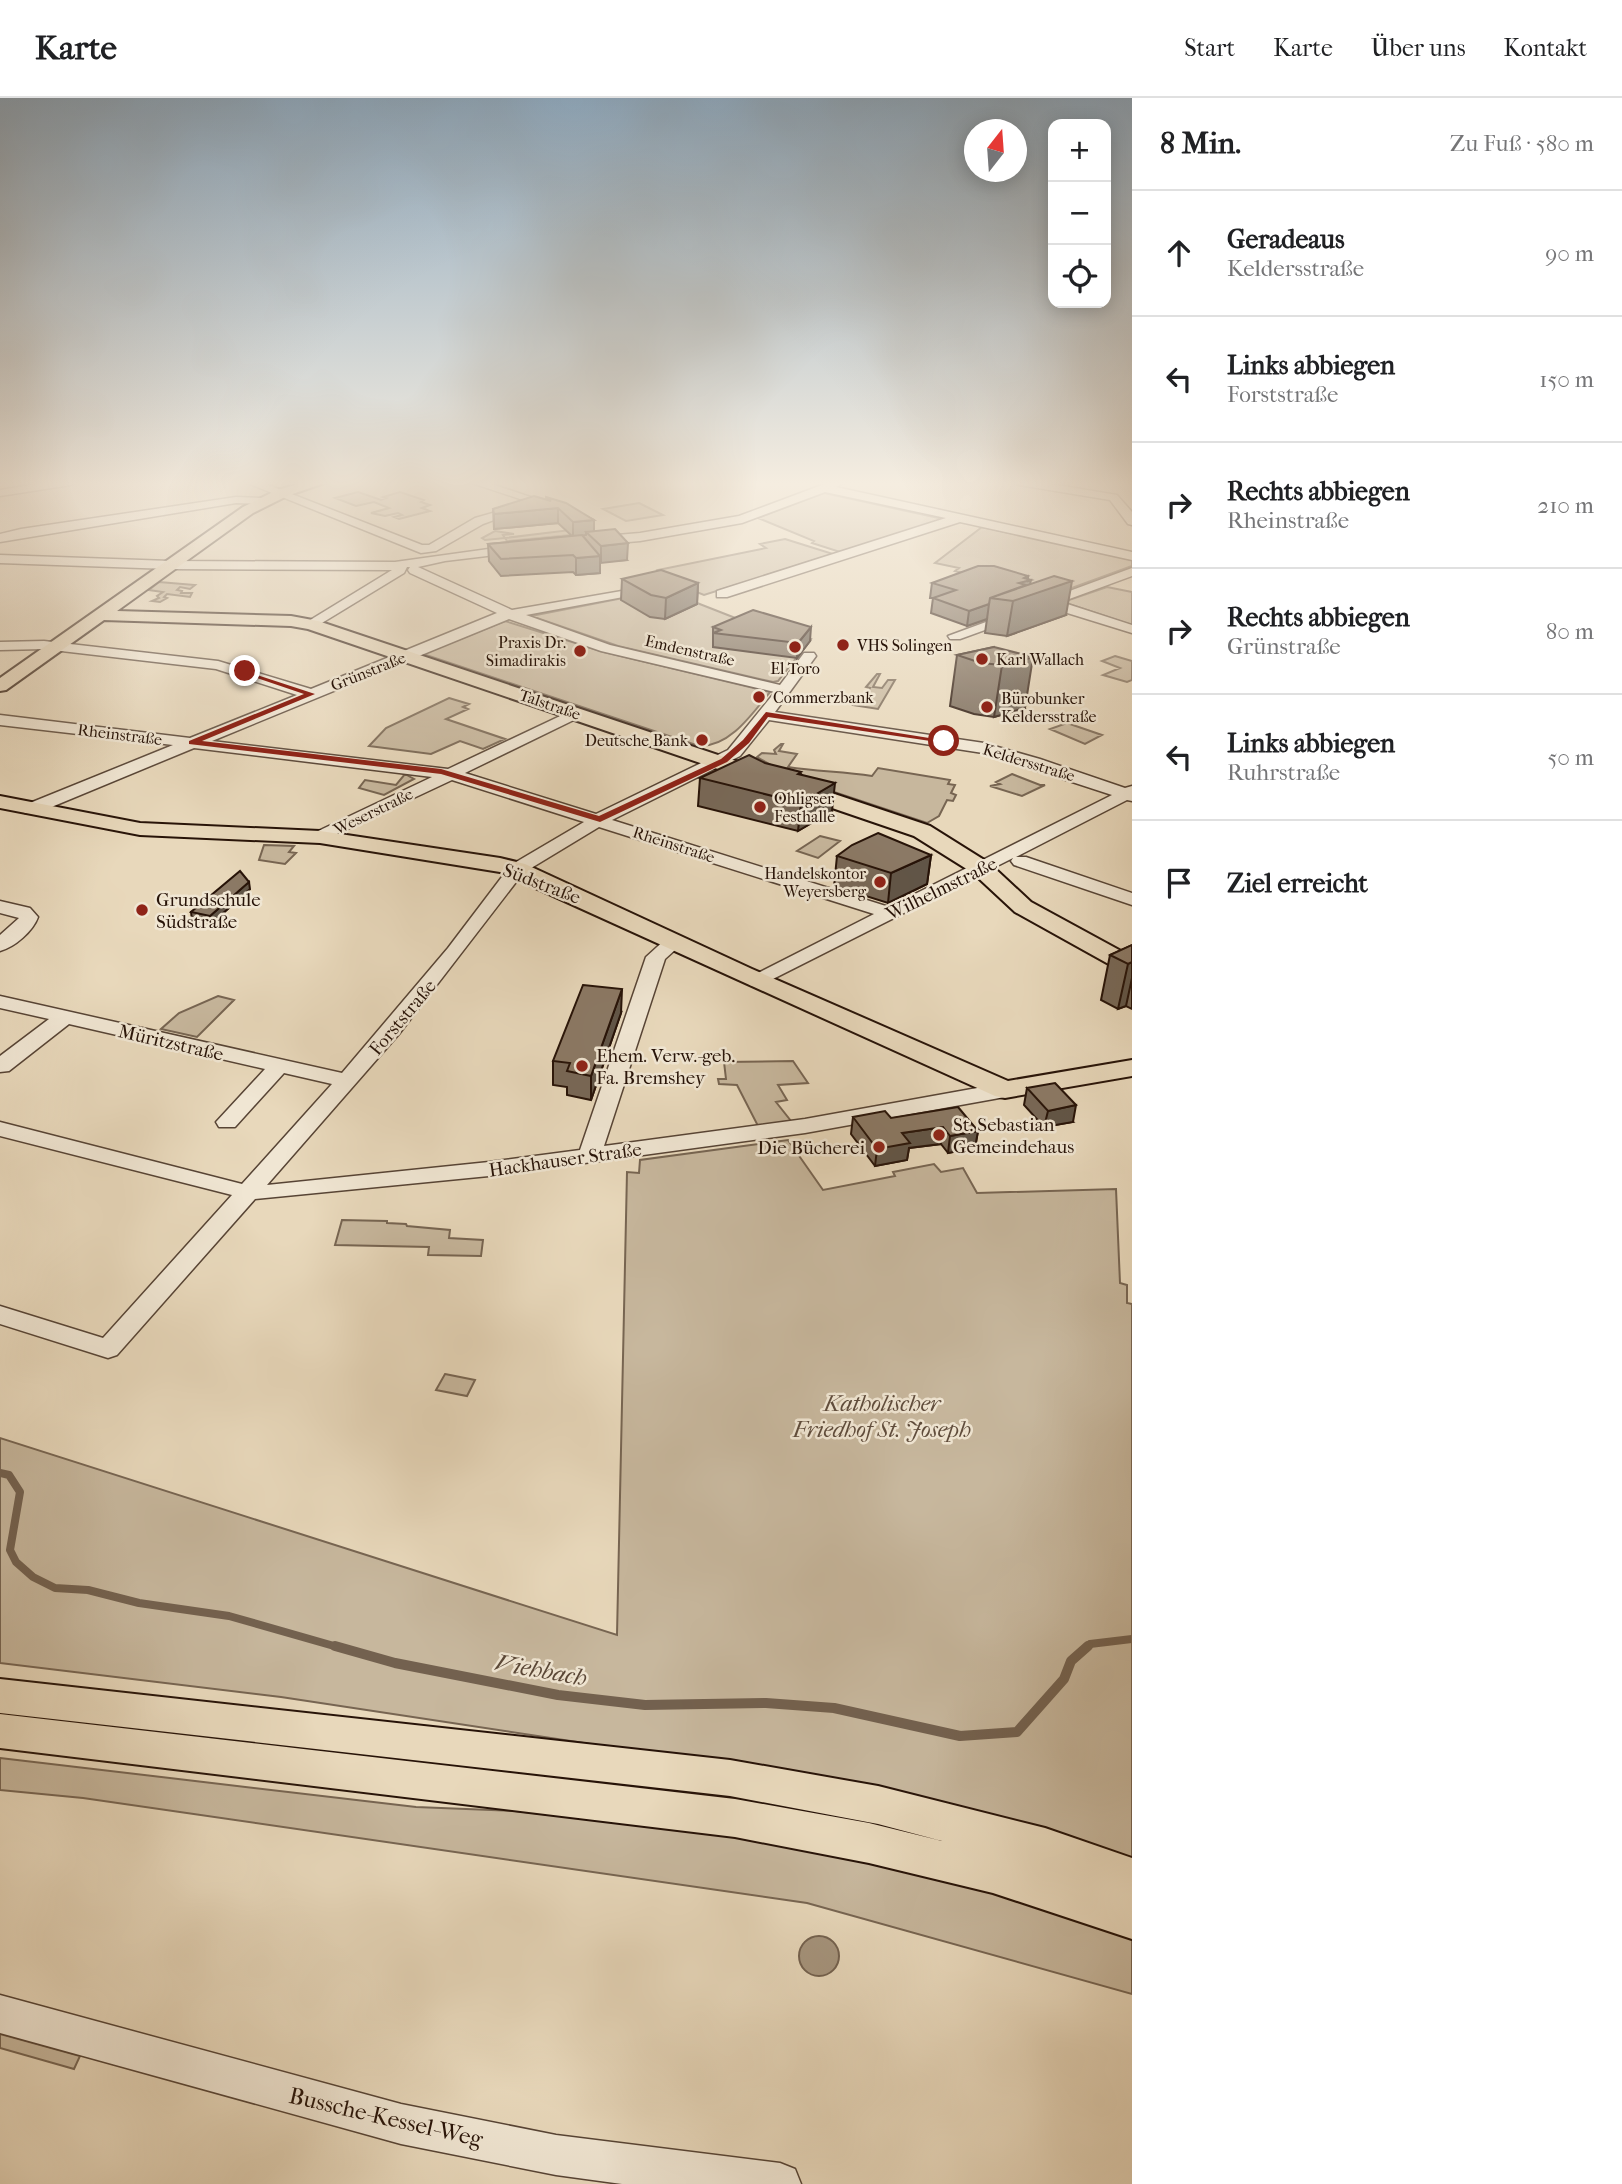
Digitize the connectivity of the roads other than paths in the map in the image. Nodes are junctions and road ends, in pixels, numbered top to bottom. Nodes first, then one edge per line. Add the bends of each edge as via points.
1 (150, 579) edge
2 (388, 579) edge
3 (432, 579) edge
4 (768, 579) edge
5 (1114, 579) edge
6 (1105, 583) junction
7 (1132, 589) edge
8 (634, 591) edge
9 (722, 594) dead end
10 (1049, 603) junction
11 (509, 614) junction
12 (101, 615) junction
13 (312, 625) junction
14 (1132, 629) edge
15 (955, 636) dead end
16 (0, 646) edge
17 (57, 646) junction
18 (405, 655) junction
19 (809, 656) dead end
20 (0, 686) edge
21 (784, 690) junction
22 (311, 694) junction
23 (577, 713) junction
24 (766, 715) junction
25 (0, 720) edge
26 (192, 743) junction
27 (720, 762) junction
28 (451, 774) junction
29 (1130, 791) edge
30 (0, 803) edge
31 (31, 809) junction
32 (600, 819) junction
33 (320, 837) junction
34 (1020, 861) dead end
35 (981, 868) junction
36 (517, 869) junction
37 (1132, 900) edge
38 (0, 906) edge
39 (888, 913) junction
40 (675, 941) junction
41 (0, 944) edge
42 (1132, 967) edge
43 (757, 981) junction
44 (0, 1002) edge
45 (64, 1018) junction
46 (1, 1066) edge
47 (278, 1067) junction
48 (1132, 1068) edge
49 (347, 1082) junction
50 (1005, 1090) junction
51 (227, 1122) dead end
52 (0, 1129) edge
53 (590, 1155) junction
54 (247, 1192) junction
55 (0, 1315) edge
56 (0, 1696) edge
57 (0, 1731) edge
58 (1132, 1878) edge
59 (1132, 1918) edge
60 (0, 2014) edge
61 (735, 2182) edge
62 (780, 2184) edge

1 - 12 main road
2 - 13 street
3 - 11 street, Emdenstraße
4 - 9 street
5 - 6 street
6 - 7 street
6 - 10 street
8 - 11 street, Grünstraße
10 - 14 street
10 - 15 street
11 - 18 street, Grünstraße
11 - 21 street, Emdenstraße via 606,648
12 - 13 main road, Talstraße
12 - 17 main road
13 - 18 main road, Talstraße
16 - 17 street
17 - 20 main road
17 - 22 street via 218,665
18 - 22 street, Grünstraße
18 - 23 main road, Talstraße
19 - 21 street, Forststraße
21 - 24 street, Forststraße
22 - 26 street, Grünstraße
23 - 27 main road, Talstraße
23 - 28 street, Weserstraße
24 - 27 street, Forststraße via 746,741
24 - 29 street, Keldersstraße via 985,748
25 - 26 street, Rheinstraße
26 - 28 street, Rheinstraße
26 - 31 street, Grünstraße
27 - 32 street, Forststraße
27 - 35 main road, Talstraße via 922,831
28 - 32 street, Rheinstraße
28 - 33 street, Weserstraße
29 - 35 street, Wilhelmstraße
30 - 31 main road, Südstraße
31 - 33 main road, Südstraße via 140,829
32 - 36 street, Forststraße
32 - 39 street, Rheinstraße
33 - 36 main road, Südstraße
34 - 37 street
35 - 39 street, Wilhelmstraße
35 - 42 main road, Talstraße via 1023,907
36 - 40 main road, Südstraße
36 - 49 street, Forststraße via 456,952
38 - 41 street via 23,912 28,920
39 - 43 street, Wilhelmstraße
40 - 43 main road, Südstraße
40 - 53 street via 656,957
43 - 50 main road, Südstraße
44 - 45 street, Müritzstraße
45 - 46 street
45 - 47 street, Müritzstraße
47 - 49 street, Müritzstraße
47 - 51 street
48 - 50 main road, Hackhauser Straße
49 - 54 street, Forststraße
50 - 53 street, Hackhauser Straße via 805,1126
52 - 54 street, Hackhauser Straße
53 - 54 street, Hackhauser Straße
54 - 55 street, Forststraße via 108,1349
56 - 58 main road via 730,1778 878,1805 1045,1848
57 - 59 main road via 735,1818 993,1873
60 - 61 street, Bussche-Kessel-Weg via 401,2124 556,2155
61 - 62 street, Bussche-Kessel-Weg

